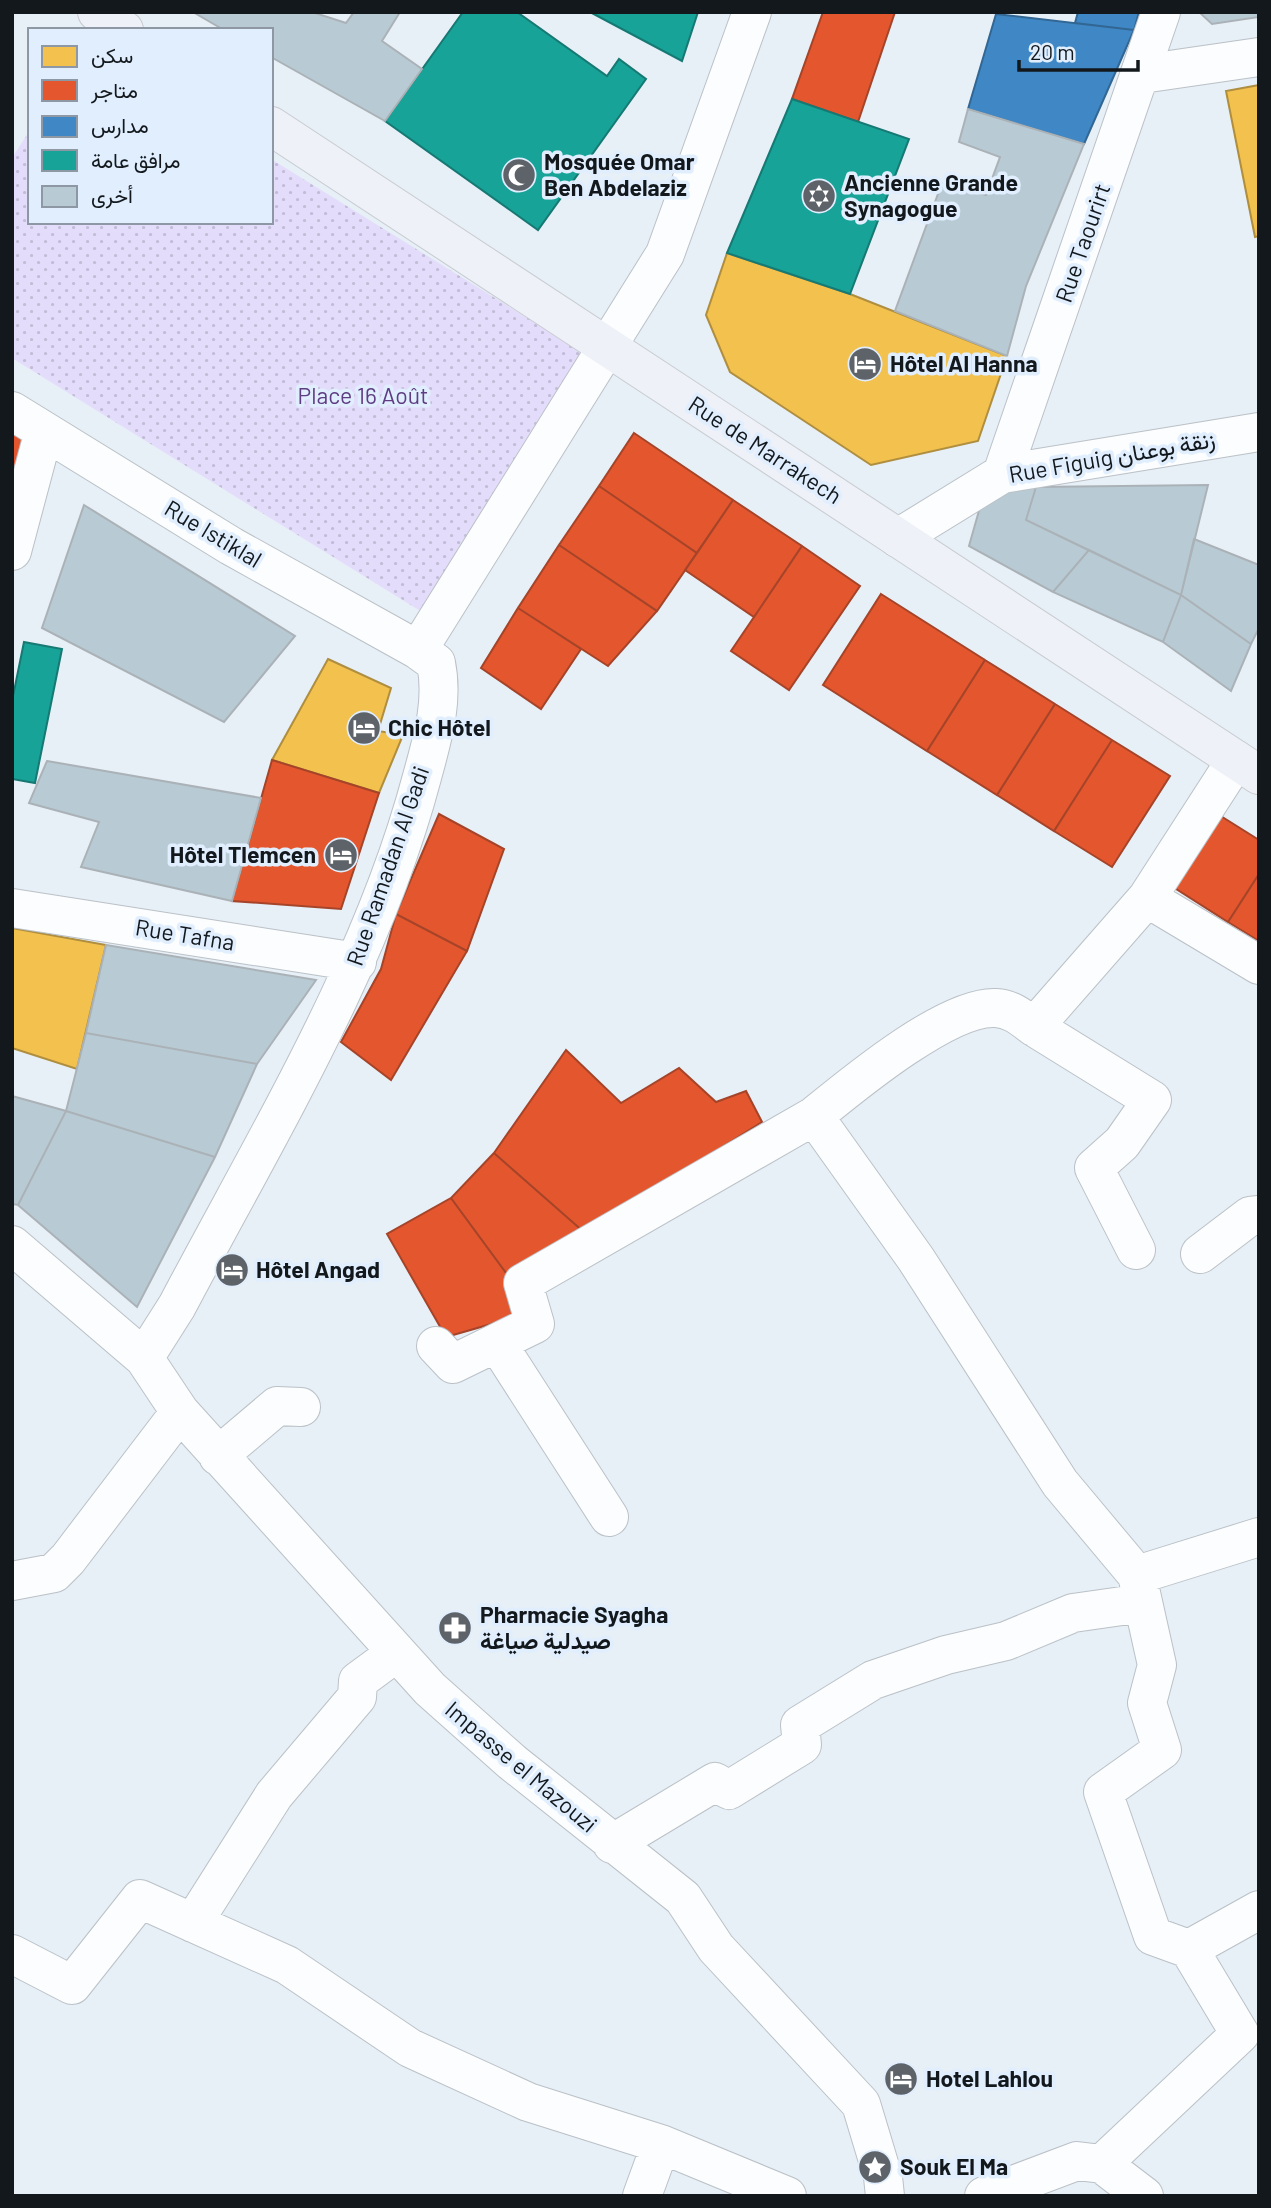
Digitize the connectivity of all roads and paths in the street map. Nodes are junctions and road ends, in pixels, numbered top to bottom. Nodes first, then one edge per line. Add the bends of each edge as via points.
1 (97, 12) edge
2 (752, 12) edge
3 (1161, 12) edge
4 (121, 28) edge
5 (1259, 57) edge
6 (1142, 74) junction
7 (273, 127) edge
8 (607, 346) junction
9 (28, 421) edge
10 (1259, 432) edge
11 (1002, 474) junction
12 (898, 538) junction
13 (12, 551) edge
14 (418, 650) junction
15 (1247, 767) edge
16 (1147, 898) junction
17 (12, 908) edge
18 (357, 962) junction
19 (1259, 965) edge
20 (1034, 1027) junction
21 (814, 1116) junction
22 (1259, 1215) edge
23 (12, 1245) edge
24 (1136, 1250) dead end
25 (1200, 1254) dead end
26 (497, 1343) junction
27 (436, 1346) dead end
28 (144, 1358) junction
29 (301, 1407) dead end
30 (180, 1412) junction
31 (218, 1456) junction
32 (609, 1517) dead end
33 (1259, 1537) edge
34 (18, 1573) edge
35 (1140, 1589) junction
36 (396, 1653) junction
37 (612, 1844) junction
38 (1259, 1910) edge
39 (192, 1923) junction
40 (1189, 1949) junction
41 (12, 1954) edge
42 (661, 2144) junction
43 (1102, 2165) junction
44 (884, 2186) edge
45 (642, 2196) edge
46 (787, 2196) edge
47 (984, 2196) edge
48 (1144, 2196) edge

1 - 4 main road
2 - 8 street via 665,254
3 - 6 street, Rue Taourirt
5 - 6 street
6 - 11 street, Rue Taourirt
7 - 8 main road, Rue de Marrakech
8 - 12 main road, Rue de Marrakech
8 - 14 street
9 - 13 street
9 - 14 street, Rue Istiklal via 231,546
10 - 11 street, Rue Figuig زنقة بوعنان
11 - 12 street, Rue Figuig زنقة بوعنان
12 - 15 main road, Rue de Marrakech
14 - 18 street, Rue Ramadan Al Gadi via 436,663 441,688 431,741 412,813
15 - 16 street
16 - 19 street
16 - 20 street
17 - 18 street, Rue Tafna
18 - 28 street, Rue Ramadan Al Gadi via 177,1306
20 - 21 street via 1010,1010 998,1008 956,1017 852,1085
20 - 24 street via 1152,1100 1122,1143 1094,1168
21 - 26 street via 523,1283 535,1324
21 - 35 street via 916,1259 1060,1483
22 - 25 street via 1250,1216
23 - 28 street, Impasse el Mazouzi
26 - 27 street via 453,1364
26 - 32 street
28 - 30 street, Impasse el Mazouzi
29 - 31 street via 276,1406
30 - 31 street, Impasse el Mazouzi
30 - 34 street via 54,1573
31 - 36 street, Impasse el Mazouzi
33 - 35 street
35 - 37 street via 1006,1642 946,1655 873,1679 800,1725 802,1745 729,1790 715,1782
35 - 40 street via 1157,1665 1147,1703 1162,1750 1103,1792 1153,1936
36 - 37 street, Impasse el Mazouzi via 512,1762
36 - 39 street via 358,1681 357,1697 274,1795
37 - 44 street, Impasse el Mazouzi via 683,1898 716,1948 861,2104
38 - 40 street
39 - 41 street via 140,1899 72,1985
39 - 42 street via 287,1965 410,2048 528,2102
40 - 43 street via 1240,2034
42 - 45 street
42 - 46 street
43 - 47 street via 1077,2161
43 - 48 street

